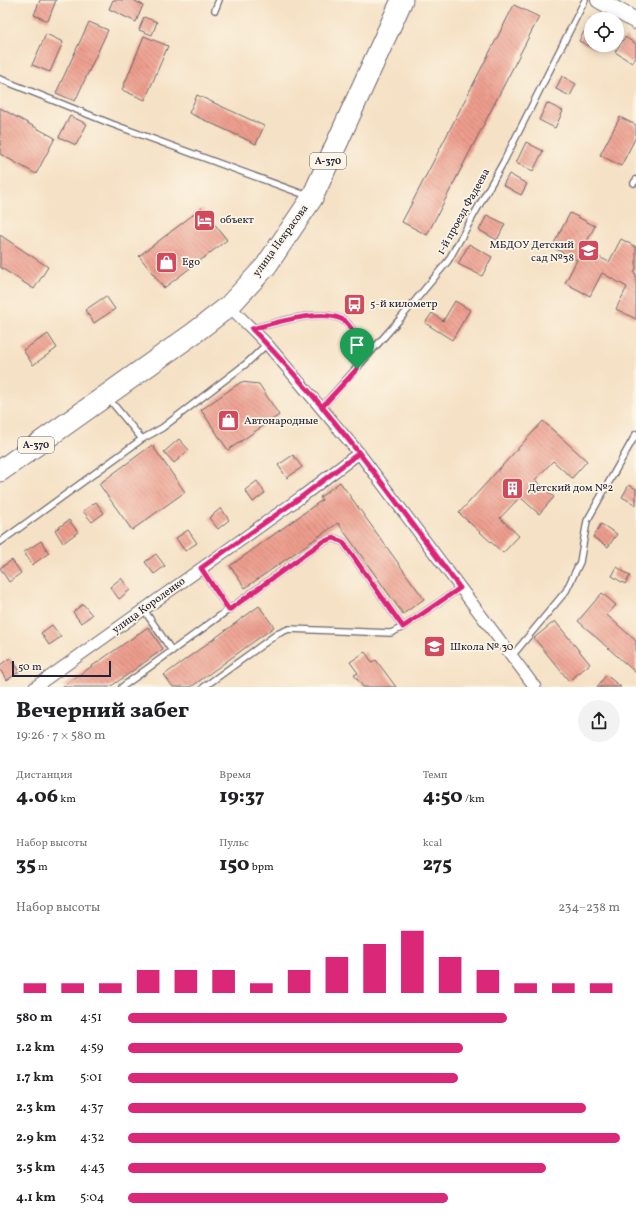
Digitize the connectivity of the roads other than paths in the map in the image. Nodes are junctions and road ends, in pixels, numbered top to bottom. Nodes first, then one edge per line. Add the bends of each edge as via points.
1 (219, 0) edge
2 (402, 0) edge
3 (585, 0) edge
4 (599, 0) edge
5 (215, 10) dead end
6 (636, 21) edge
7 (0, 79) edge
8 (312, 198) junction
9 (229, 306) junction
10 (252, 329) junction
11 (267, 344) junction
12 (357, 369) junction
13 (106, 395) junction
14 (322, 407) junction
15 (636, 434) edge
16 (142, 439) junction
17 (359, 453) junction
18 (0, 471) edge
19 (0, 542) edge
20 (201, 568) junction
21 (460, 588) junction
22 (144, 610) junction
23 (229, 610) junction
24 (403, 627) junction
25 (172, 651) junction
26 (512, 656) junction
27 (35, 687) edge
28 (122, 687) edge
29 (204, 687) edge
30 (535, 687) edge

1 - 5 lane
2 - 8 highway, улица Некрасова / А-370
3 - 12 lane, 1-й проезд Фадеева via 504,161 448,261
4 - 6 main road
7 - 8 lane via 112,124
8 - 9 highway, улица Некрасова / А-370 via 266,266
9 - 10 street
9 - 13 highway, улица Некрасова / А-370
10 - 11 street
10 - 12 lane via 304,318 338,318 346,322 357,337 360,346
11 - 14 street
11 - 16 lane via 162,428
12 - 14 lane, 1-й проезд Фадеева
13 - 16 lane
13 - 18 highway, улица Некрасова / А-370
14 - 17 street
15 - 26 lane via 587,521 580,562 566,591
16 - 19 lane
17 - 20 street, улица Короленко
17 - 21 street
20 - 22 street, улица Короленко
20 - 23 lane
21 - 24 lane
21 - 26 street
22 - 25 lane
22 - 27 street, улица Короленко
23 - 24 lane via 322,542 334,538 343,542
23 - 25 lane
24 - 29 lane via 391,633 289,629 276,634
25 - 28 lane
26 - 30 street

